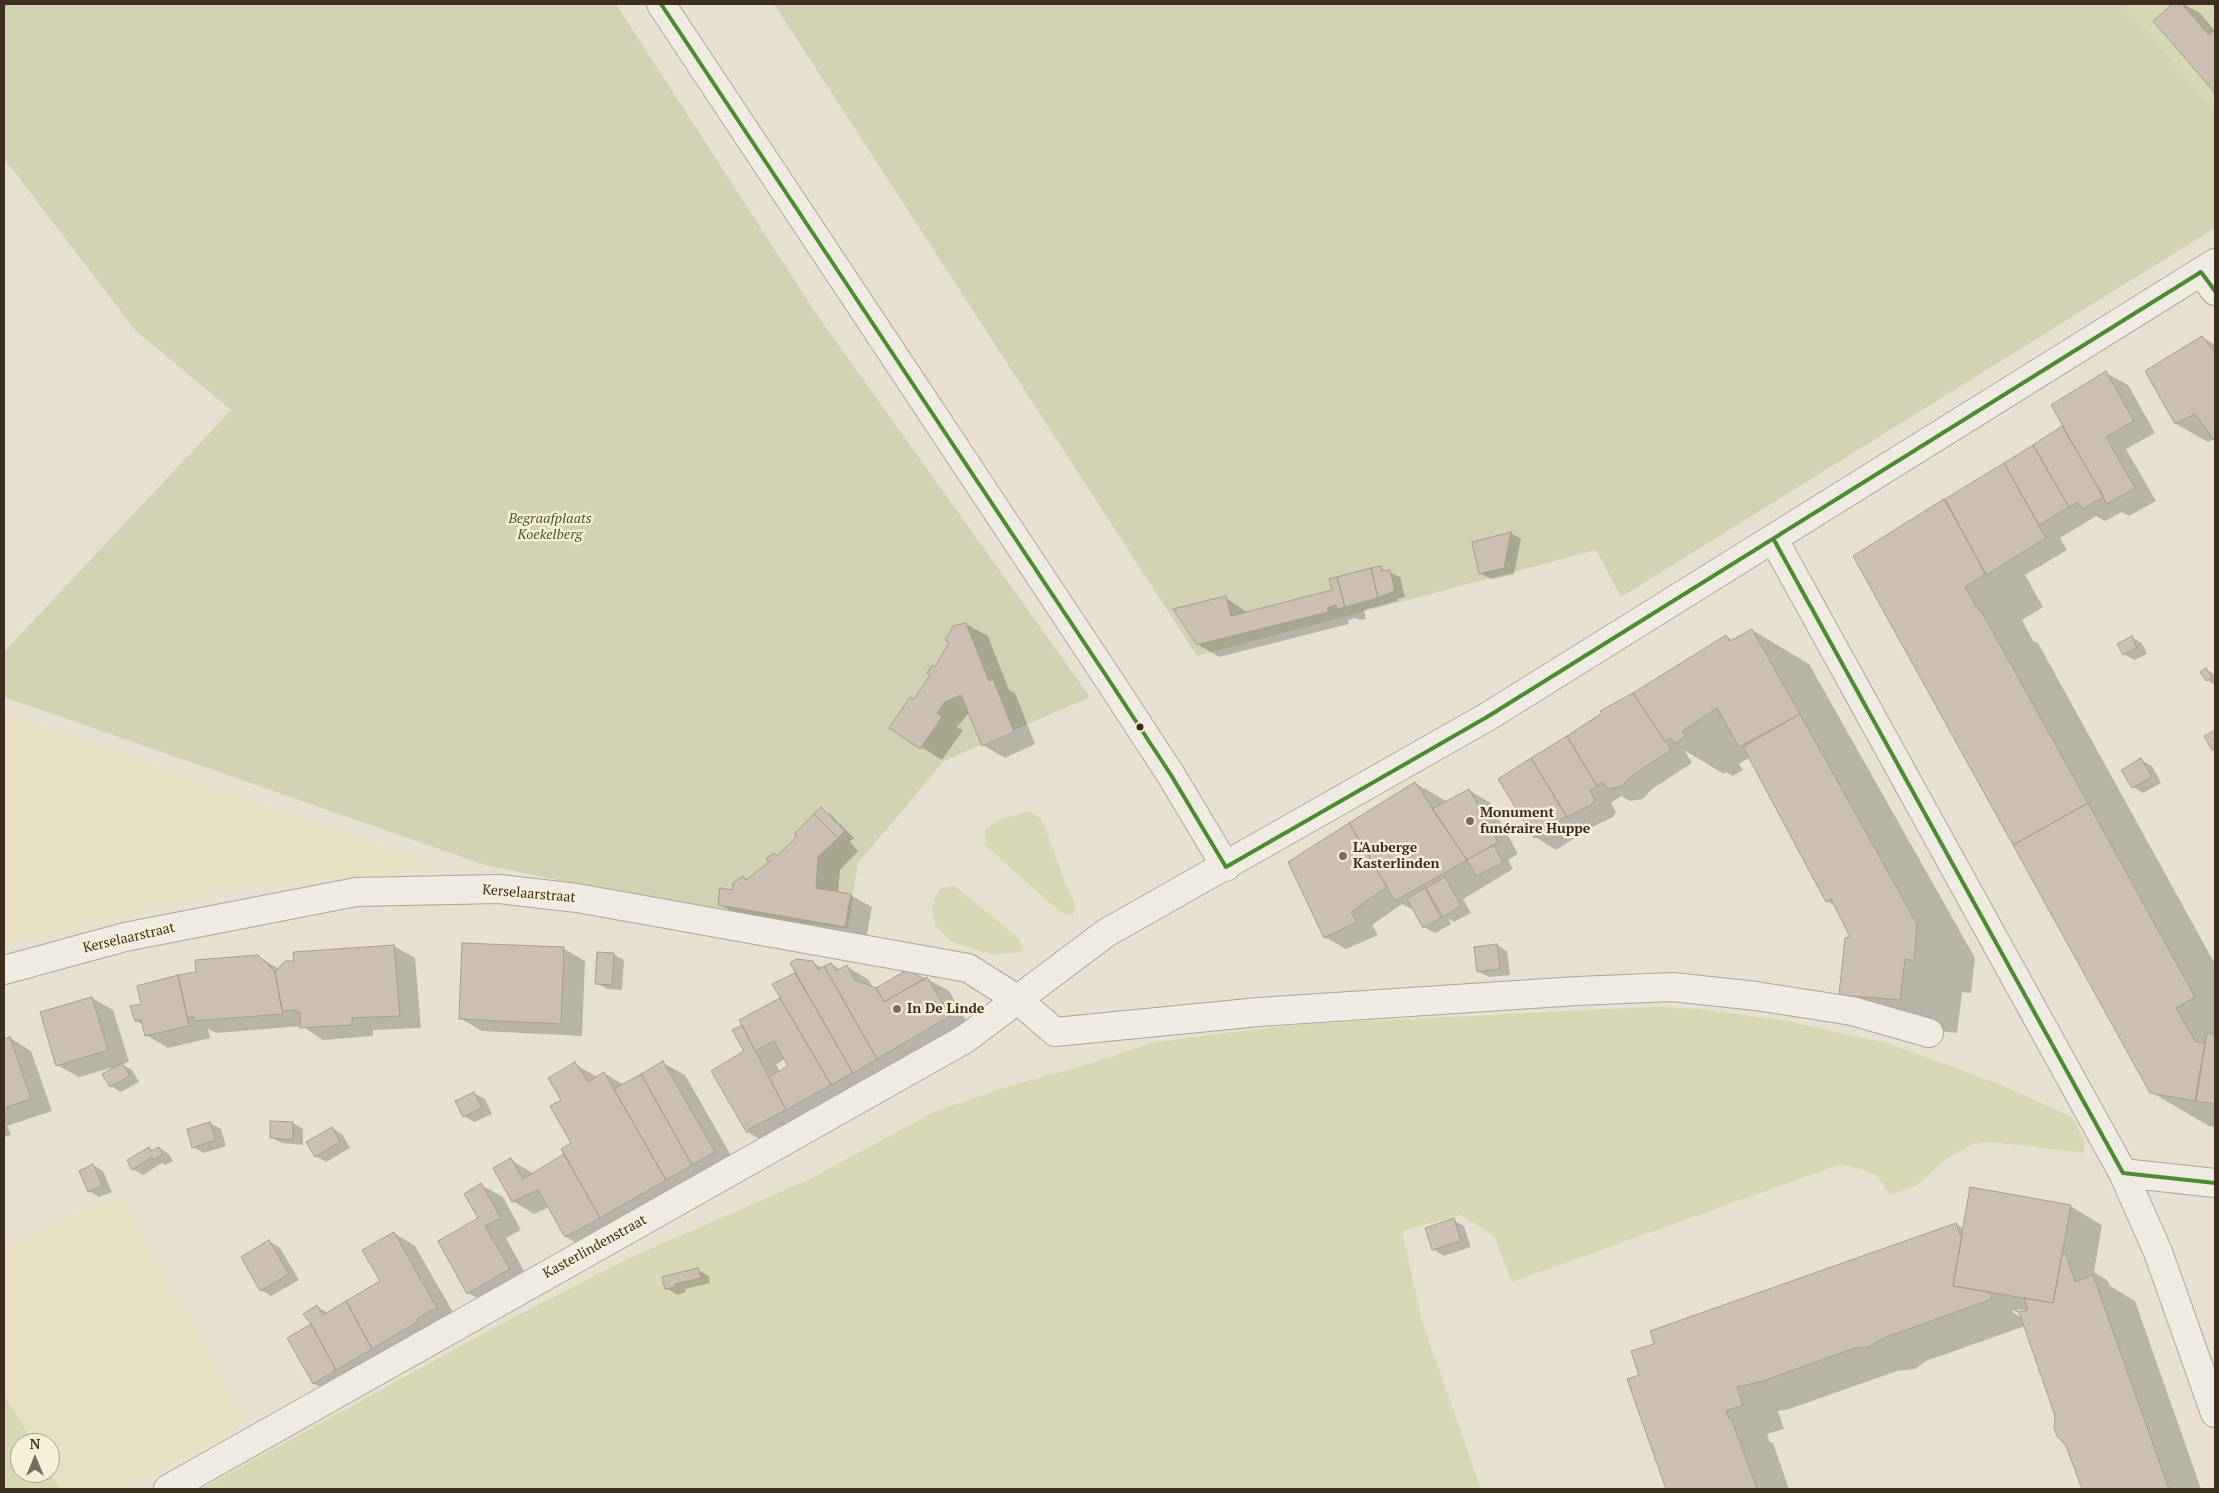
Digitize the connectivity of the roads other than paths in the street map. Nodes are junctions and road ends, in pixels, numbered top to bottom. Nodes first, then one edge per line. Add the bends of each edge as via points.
1 (661, 4) edge
2 (2211, 275) edge
3 (1774, 540) junction
4 (1226, 867) junction
5 (4, 970) edge
6 (1017, 999) junction
7 (1929, 1033) dead end
8 (2123, 1173) junction
9 (2215, 1183) edge
10 (2215, 1412) edge
11 (168, 1489) edge

1 - 4 street via 1107,677
2 - 3 street, Kasterlindenstraat
3 - 4 street, Kasterlindenstraat via 1487,716
3 - 8 street
4 - 6 street, Kasterlindenstraat via 1106,933
5 - 6 street, Kerselaarstraat via 125,937 356,892 499,889 577,898 968,968
6 - 7 street, Kerselaarstraat via 1054,1032 1259,1012 1673,987 1852,1011
6 - 11 street, Kasterlindenstraat via 965,1039
8 - 9 street
8 - 10 street via 2158,1252

